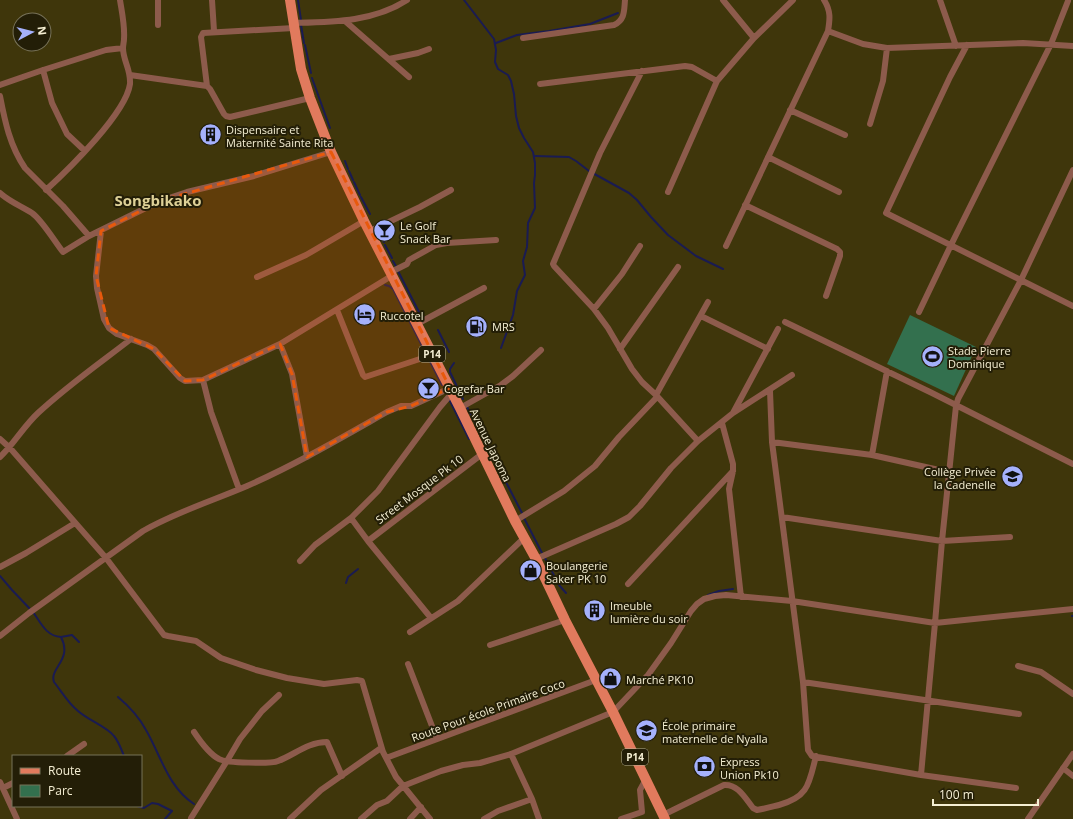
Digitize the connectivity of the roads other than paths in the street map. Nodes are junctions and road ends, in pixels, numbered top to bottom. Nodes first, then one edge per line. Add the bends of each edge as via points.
1 (120, 0) edge
2 (158, 0) edge
3 (212, 0) edge
4 (290, 0) edge
5 (407, 0) edge
6 (625, 0) edge
7 (723, 0) edge
8 (781, 0) edge
9 (824, 0) edge
10 (936, 0) edge
11 (940, 0) edge
12 (1069, 1) edge
13 (790, 2) edge
14 (345, 21) junction
15 (158, 25) dead end
16 (293, 25) junction
17 (214, 31) junction
18 (828, 31) junction
19 (523, 38) dead end
20 (754, 38) junction
21 (1051, 44) junction
22 (967, 45) junction
23 (956, 46) junction
24 (1073, 46) edge
25 (123, 48) junction
26 (887, 48) junction
27 (429, 49) dead end
28 (389, 59) junction
29 (43, 70) junction
30 (642, 71) junction
31 (130, 75) junction
32 (409, 77) dead end
33 (717, 81) junction
34 (540, 84) dead end
35 (0, 86) edge
36 (207, 86) junction
37 (0, 96) edge
38 (310, 98) junction
39 (790, 110) junction
40 (870, 124) dead end
41 (845, 135) dead end
42 (85, 151) junction
43 (331, 152) junction
44 (768, 157) junction
45 (1073, 170) edge
46 (46, 190) junction
47 (451, 190) dead end
48 (668, 192) dead end
49 (839, 192) dead end
50 (0, 193) edge
51 (745, 205) junction
52 (364, 221) junction
53 (101, 231) junction
54 (370, 231) junction
55 (89, 236) junction
56 (496, 240) dead end
57 (951, 245) junction
58 (640, 246) dead end
59 (726, 246) dead end
60 (678, 267) dead end
61 (392, 274) junction
62 (257, 277) dead end
63 (1021, 280) junction
64 (484, 288) dead end
65 (826, 296) dead end
66 (708, 302) dead end
67 (1073, 306) edge
68 (594, 309) junction
69 (337, 310) junction
70 (920, 312) dead end
71 (700, 316) junction
72 (785, 322) dead end
73 (417, 324) junction
74 (778, 329) dead end
75 (131, 339) junction
76 (280, 344) junction
77 (620, 349) junction
78 (768, 349) junction
79 (541, 350) dead end
80 (432, 355) junction
81 (887, 371) junction
82 (792, 375) dead end
83 (203, 380) junction
84 (451, 390) junction
85 (770, 390) junction
86 (657, 396) junction
87 (956, 406) junction
88 (460, 408) junction
89 (733, 413) junction
90 (722, 423) junction
91 (0, 439) edge
92 (698, 441) junction
93 (772, 442) junction
94 (10, 448) junction
95 (482, 454) junction
96 (872, 455) junction
97 (0, 457) edge
98 (307, 457) junction
99 (1073, 464) edge
100 (734, 471) junction
101 (948, 472) junction
102 (239, 489) junction
103 (782, 517) junction
104 (351, 518) junction
105 (515, 521) junction
106 (75, 523) junction
107 (1010, 537) dead end
108 (524, 538) junction
109 (368, 541) junction
110 (942, 541) junction
111 (106, 558) junction
112 (536, 559) junction
113 (300, 561) dead end
114 (0, 566) edge
115 (628, 584) dead end
116 (741, 596) junction
117 (792, 601) junction
118 (1073, 609) edge
119 (431, 618) junction
120 (565, 620) junction
121 (935, 623) junction
122 (410, 632) dead end
123 (0, 636) edge
124 (490, 645) dead end
125 (408, 664) dead end
126 (1018, 666) dead end
127 (596, 680) junction
128 (803, 682) junction
129 (1073, 694) edge
130 (278, 695) dead end
131 (928, 700) junction
132 (614, 712) junction
133 (1019, 714) dead end
134 (194, 732) dead end
135 (437, 739) junction
136 (84, 744) dead end
137 (381, 748) junction
138 (511, 754) junction
139 (1073, 754) edge
140 (68, 755) edge
141 (816, 756) junction
142 (386, 758) junction
143 (228, 761) junction
144 (1063, 768) junction
145 (921, 775) junction
146 (342, 776) junction
147 (1073, 776) edge
148 (646, 779) junction
149 (12, 783) edge
150 (1, 785) edge
151 (403, 786) junction
152 (1016, 788) dead end
153 (532, 799) junction
154 (421, 807) junction
155 (664, 817) edge
156 (191, 818) dead end
157 (17, 819) edge
158 (290, 819) edge
159 (361, 819) edge
160 (410, 819) edge
161 (430, 819) edge
162 (484, 819) edge
163 (539, 819) edge
164 (621, 819) edge
165 (1028, 819) edge

1 - 25 street
2 - 15 street
3 - 17 street
4 - 16 main road, Avenue Japoma / P14
5 - 14 street via 388,10
6 - 19 street via 622,19 614,25
7 - 20 street
8 - 13 street
9 - 18 street via 830,11
10 - 11 street
11 - 23 street
12 - 21 street
13 - 20 street
14 - 16 street
14 - 28 street
16 - 17 street
16 - 38 main road, Avenue Japoma / P14 via 301,69
17 - 36 street via 203,32 201,37
18 - 26 street via 863,44
18 - 39 street
20 - 33 street
21 - 22 street
21 - 24 street
21 - 57 street
22 - 23 street
22 - 57 street via 886,212
23 - 26 street
25 - 29 street via 106,50
25 - 31 street
26 - 40 street via 883,81
27 - 28 street
28 - 32 street
29 - 35 street
29 - 42 street via 52,103 67,134
30 - 33 street via 692,67
30 - 34 street
30 - 68 street via 600,153 554,261 554,266
31 - 36 street
31 - 42 street via 126,98
33 - 48 street
36 - 38 street via 224,114 230,117
37 - 46 street via 9,137 21,163
38 - 43 main road, Avenue Japoma / P14
39 - 41 street
39 - 44 street
42 - 46 street
43 - 52 main road, Avenue Japoma / P14
43 - 53 street via 160,201
44 - 49 street
44 - 51 street
45 - 63 street
46 - 55 street
47 - 54 street
50 - 55 street via 7,200 38,218 63,252
51 - 59 street
51 - 65 street via 840,252
52 - 54 main road, Avenue Japoma / P14
52 - 62 street via 306,255
53 - 55 street
53 - 75 street via 96,276 104,319 109,328 117,334
54 - 61 main road, Avenue Japoma / P14
56 - 61 street via 436,246 409,260
57 - 63 street
57 - 70 street
58 - 68 street
60 - 77 street
61 - 69 street
61 - 73 main road, Avenue Japoma / P14
63 - 67 street
63 - 87 street
64 - 73 street
66 - 71 street
68 - 77 street
69 - 76 street
69 - 80 street via 365,377
71 - 78 street
71 - 86 street
72 - 81 street
73 - 80 main road, Avenue Japoma / P14
74 - 78 street
75 - 83 street via 154,349 185,381
75 - 94 street via 60,393 18,435
76 - 83 street
76 - 98 street via 292,374
77 - 86 street via 642,382
78 - 89 street
79 - 88 street via 507,380
80 - 84 main road, Avenue Japoma / P14
81 - 87 street
81 - 96 street
82 - 85 street
83 - 102 street via 210,412
84 - 88 main road, Avenue Japoma / P14
84 - 98 street via 411,406 401,406 387,412
84 - 104 street via 378,492
85 - 89 street
85 - 93 street
86 - 92 street
86 - 105 street via 596,466 564,491
87 - 99 street
87 - 101 street
88 - 95 main road, Avenue Japoma / P14
89 - 90 street
90 - 92 street
90 - 100 street
91 - 94 street
92 - 112 street via 629,517
93 - 96 street
93 - 103 street
94 - 97 street
94 - 106 street
95 - 105 main road, Avenue Japoma / P14
95 - 109 street, Street Mosque Pk 10
96 - 101 street
98 - 102 street
100 - 115 street
100 - 116 street via 729,489
101 - 110 street
102 - 111 street via 162,520
103 - 110 street
103 - 117 street
104 - 109 street
104 - 113 street via 323,538
105 - 108 main road, Avenue Japoma / P14
106 - 111 street
106 - 114 street
107 - 110 street
108 - 112 main road, Avenue Japoma / P14
108 - 119 street via 458,601
109 - 119 street
110 - 121 street
111 - 123 street
111 - 137 street via 161,632 168,636 196,641 222,658 287,678 324,684 357,680 362,682
112 - 120 main road, Avenue Japoma / P14
116 - 117 street
116 - 132 street via 714,596 697,604 648,675
117 - 121 street
117 - 128 street
118 - 121 street
119 - 122 street
120 - 124 street
120 - 127 main road, Avenue Japoma / P14
121 - 131 street
125 - 135 street
126 - 129 street via 1041,672
127 - 132 main road, Avenue Japoma / P14
127 - 135 street, Route Pour école Primaire Coco
128 - 131 street
128 - 141 street via 808,750 812,756
130 - 143 street via 240,739
131 - 133 street
131 - 145 street
132 - 138 street
132 - 148 main road, P14
134 - 143 street via 215,757
135 - 142 street, Route Pour école Primaire Coco
136 - 140 street
137 - 142 street
137 - 146 street
138 - 151 street via 488,762 441,771
138 - 153 street
139 - 144 street
141 - 145 street
141 - 155 street via 806,788 795,800 757,810 729,784
142 - 151 street
143 - 146 street via 275,762 312,744 327,742
143 - 156 street
144 - 147 street
144 - 165 street
145 - 152 street
146 - 158 street
148 - 155 main road, P14
148 - 164 street via 640,790 642,812
149 - 150 street
150 - 157 street
151 - 154 street
151 - 159 street
153 - 162 street
153 - 163 street
154 - 160 street
154 - 161 street

